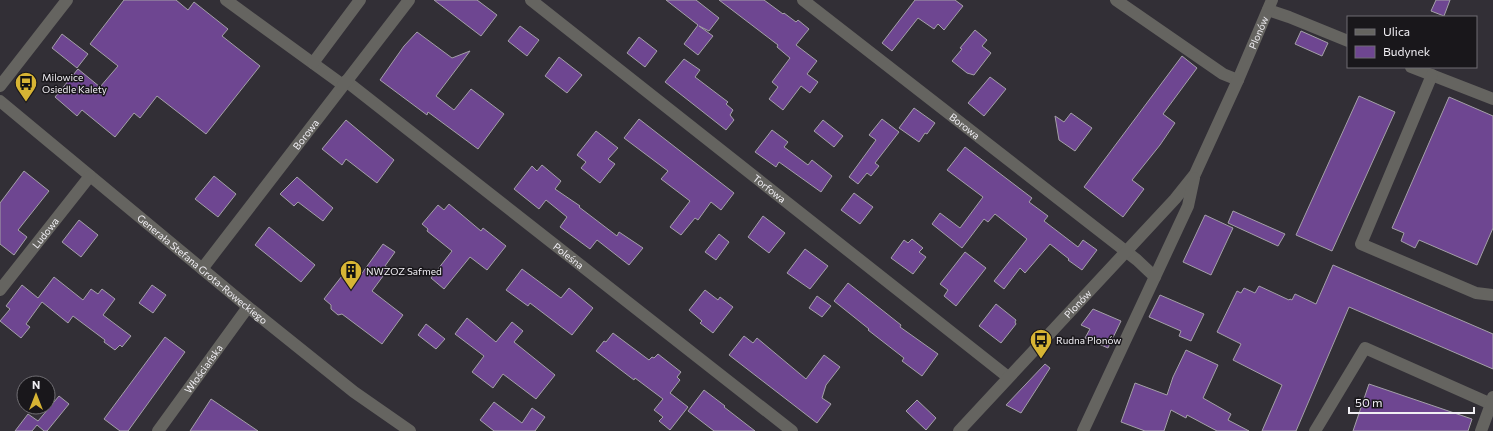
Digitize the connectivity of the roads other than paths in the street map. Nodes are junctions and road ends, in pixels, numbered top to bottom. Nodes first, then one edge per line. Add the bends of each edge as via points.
1 (67, 0) edge
2 (360, 0) edge
3 (409, 0) edge
4 (531, 0) edge
5 (803, 0) edge
6 (1116, 0) edge
7 (232, 2) edge
8 (1270, 5) edge
9 (1347, 41) edge
10 (313, 63) junction
11 (1414, 68) edge
12 (1432, 75) junction
13 (1238, 80) junction
14 (344, 83) junction
15 (0, 86) edge
16 (1493, 99) edge
17 (0, 101) edge
18 (1195, 174) junction
19 (90, 176) junction
20 (1125, 251) junction
21 (202, 269) junction
22 (1155, 277) junction
23 (0, 290) edge
24 (1493, 295) edge
25 (248, 307) junction
26 (1008, 377) junction
27 (1492, 400) edge
28 (158, 431) edge
29 (410, 431) edge
30 (792, 431) edge
31 (959, 431) edge
32 (1084, 431) edge
33 (1315, 431) edge
34 (1481, 431) edge

1 - 15 street
2 - 10 street
3 - 14 street, Borowa
4 - 26 street, Torfowa
5 - 20 street, Borowa
6 - 13 street via 1223,74
7 - 10 street, Poleśna
8 - 9 street via 1289,17
8 - 13 street, Plonów
10 - 14 street, Poleśna
11 - 12 street
12 - 16 street
12 - 24 street via 1361,244 1476,293
13 - 18 street, Plonów
14 - 21 street, Borowa
14 - 30 street, Poleśna
17 - 19 street, Generała Stefana Grota-Roweckiego
18 - 20 street, Plonów via 1175,199
18 - 22 street, Plonów via 1188,206
19 - 21 street, Generała Stefana Grota-Roweckiego
19 - 23 street, Ludowa
20 - 22 street, Borowa
20 - 26 street, Plonów
21 - 25 street, Generała Stefana Grota-Roweckiego
22 - 32 street, Plonów
25 - 28 street, Włościańska
25 - 29 street, Generała Stefana Grota-Roweckiego via 354,392
26 - 31 street, Plonów
27 - 33 street via 1365,348
27 - 34 street

